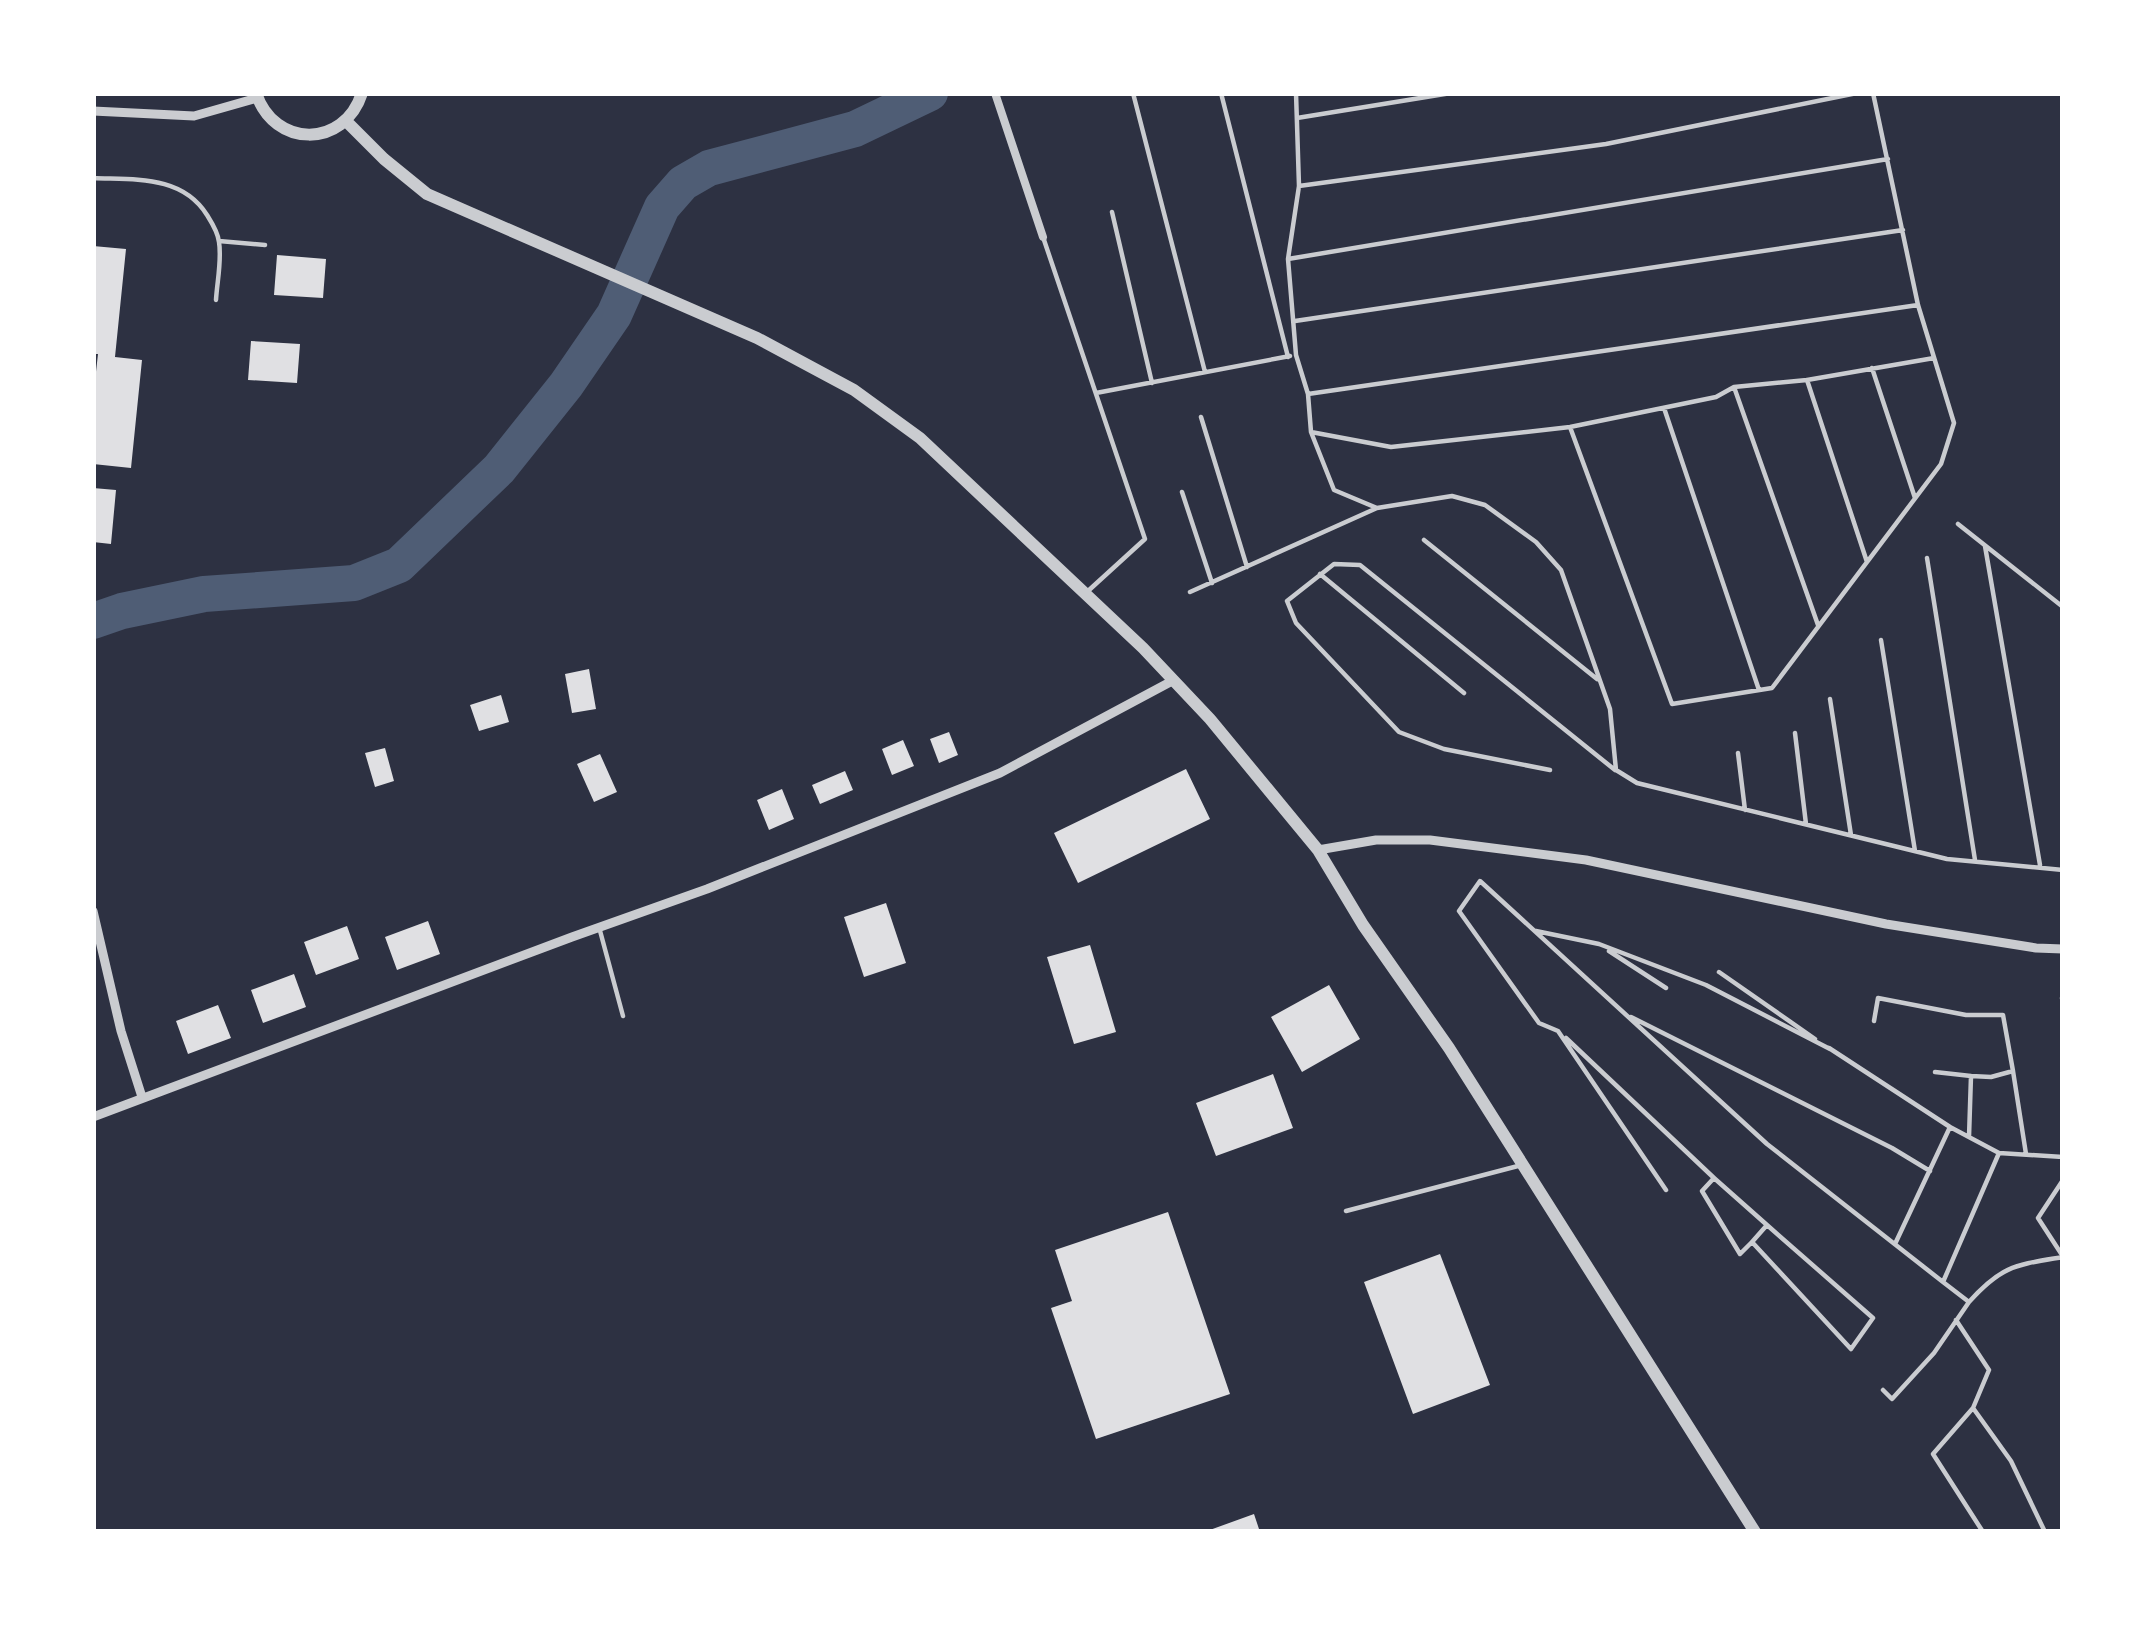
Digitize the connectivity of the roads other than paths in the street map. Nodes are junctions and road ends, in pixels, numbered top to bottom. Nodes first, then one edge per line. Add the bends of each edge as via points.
1 (362, 93) edge
2 (995, 93) edge
3 (1133, 93) edge
4 (1221, 93) edge
5 (1296, 93) edge
6 (1451, 93) edge
7 (1857, 93) edge
8 (1873, 93) edge
9 (256, 95) edge
10 (93, 111) edge
11 (1297, 118) junction
12 (346, 121) junction
13 (1888, 159) junction
14 (93, 178) edge
15 (1299, 186) junction
16 (1112, 212) dead end
17 (1903, 230) junction
18 (1042, 237) joint
19 (219, 242) junction
20 (265, 245) dead end
21 (1288, 259) junction
22 (216, 300) dead end
23 (1918, 305) junction
24 (1295, 321) junction
25 (1292, 356) junction
26 (1934, 358) junction
27 (1873, 368) junction
28 (1205, 372) junction
29 (1807, 380) junction
30 (1152, 382) junction
31 (1734, 387) junction
32 (1096, 393) junction
33 (1307, 394) junction
34 (1664, 408) junction
35 (1201, 417) dead end
36 (1570, 427) junction
37 (1311, 432) junction
38 (1182, 492) dead end
39 (1916, 498) junction
40 (1377, 508) junction
41 (1958, 524) dead end
42 (1424, 540) dead end
43 (1985, 546) junction
44 (1927, 557) dead end
45 (1867, 562) junction
46 (1247, 567) junction
47 (1321, 574) junction
48 (1212, 583) junction
49 (1190, 592) dead end
50 (1084, 595) junction
51 (2063, 607) edge
52 (1819, 627) junction
53 (1881, 640) dead end
54 (1174, 680) junction
55 (1600, 681) junction
56 (1759, 691) junction
57 (1464, 693) dead end
58 (1830, 699) dead end
59 (1796, 734) dead end
60 (1738, 753) dead end
61 (1550, 770) dead end
62 (1616, 770) junction
63 (1745, 809) junction
64 (1807, 824) junction
65 (1851, 835) junction
66 (1318, 850) junction
67 (1915, 851) junction
68 (1975, 861) junction
69 (2040, 868) junction
70 (2063, 870) edge
71 (93, 911) edge
72 (599, 927) junction
73 (1534, 931) junction
74 (1599, 944) junction
75 (2063, 949) edge
76 (1719, 971) dead end
77 (1666, 988) dead end
78 (1622, 1012) junction
79 (623, 1016) dead end
80 (1874, 1021) dead end
81 (1558, 1031) junction
82 (1830, 1049) junction
83 (2012, 1071) junction
84 (1935, 1072) dead end
85 (1971, 1076) junction
86 (142, 1097) junction
87 (93, 1117) edge
88 (1950, 1127) junction
89 (1969, 1137) junction
90 (2000, 1153) junction
91 (2026, 1155) junction
92 (2063, 1157) edge
93 (1524, 1165) junction
94 (1930, 1171) junction
95 (1714, 1178) junction
96 (2063, 1180) edge
97 (1666, 1190) dead end
98 (1346, 1211) dead end
99 (1767, 1225) junction
100 (1752, 1242) junction
101 (1895, 1244) junction
102 (2063, 1256) edge
103 (1943, 1282) junction
104 (1969, 1302) junction
105 (1956, 1320) junction
106 (1883, 1390) dead end
107 (1973, 1408) junction
108 (1755, 1532) edge
109 (1983, 1532) edge
110 (2045, 1532) edge

1 - 12 street
2 - 18 street
3 - 28 lane
4 - 25 lane
5 - 11 lane
6 - 11 lane
7 - 15 lane via 1606,143
8 - 13 lane
9 - 10 street via 194,116
9 - 12 street via 272,120 297,134 326,133
11 - 15 lane
12 - 50 street via 427,194 757,338 854,389 920,438
13 - 17 lane
13 - 21 lane
14 - 19 lane via 167,182 202,207
15 - 21 lane
16 - 30 lane
17 - 23 lane
17 - 24 lane
18 - 32 lane
19 - 20 lane
19 - 22 lane
21 - 24 lane
23 - 26 lane
23 - 33 lane
24 - 25 lane
25 - 28 lane
25 - 33 lane
26 - 27 lane
26 - 39 lane via 1954,423 1941,464
27 - 29 lane
27 - 39 lane
28 - 30 lane
29 - 31 lane
29 - 45 lane
30 - 32 lane
31 - 34 lane
31 - 52 lane
32 - 50 lane via 1145,539
33 - 37 lane
34 - 36 lane
34 - 56 lane
35 - 46 lane
36 - 37 lane via 1391,447
36 - 56 lane via 1672,704
37 - 40 lane via 1334,490
38 - 48 lane
39 - 45 lane
40 - 46 lane
40 - 55 lane via 1452,496 1485,505 1536,542 1561,570
41 - 43 lane
42 - 55 lane
43 - 51 lane
43 - 69 lane
44 - 68 lane
45 - 52 lane
46 - 48 lane
47 - 57 lane
47 - 61 lane via 1287,601 1296,623 1400,733
47 - 62 lane via 1334,564 1360,565
48 - 49 lane
50 - 54 street
52 - 56 lane via 1772,688
53 - 67 lane
54 - 66 street
54 - 72 street via 1000,773
55 - 62 lane
58 - 65 lane
59 - 64 lane
60 - 63 lane
62 - 63 lane via 1637,783
63 - 64 lane
64 - 65 lane
65 - 67 lane
66 - 75 street via 1430,840 1564,857 1886,924
66 - 93 street
67 - 68 lane
68 - 69 lane
69 - 70 lane
71 - 86 street
72 - 79 lane
72 - 86 street
73 - 74 lane
73 - 78 lane
73 - 81 lane via 1480,880 1459,911 1539,1024
74 - 77 lane
74 - 82 lane via 1706,986
76 - 82 lane
78 - 94 lane
78 - 101 lane via 1767,1144
80 - 83 lane via 1878,998 2003,1015
81 - 95 lane
81 - 97 lane
82 - 88 lane
83 - 85 lane
83 - 91 lane
84 - 85 lane
85 - 89 lane
86 - 87 street
88 - 89 lane
88 - 94 lane
89 - 90 lane
90 - 91 lane
90 - 103 lane
91 - 92 lane
93 - 98 lane
93 - 108 street
94 - 101 lane
95 - 99 lane
95 - 100 lane via 1702,1191 1740,1254
96 - 102 lane via 2038,1218
99 - 100 lane
99 - 100 lane via 1873,1318 1851,1349
101 - 103 lane
102 - 104 lane via 2010,1266
103 - 104 lane
104 - 105 lane
105 - 106 lane via 1892,1399
105 - 107 lane via 1989,1370
107 - 109 lane via 1933,1454
107 - 110 lane via 2011,1461

